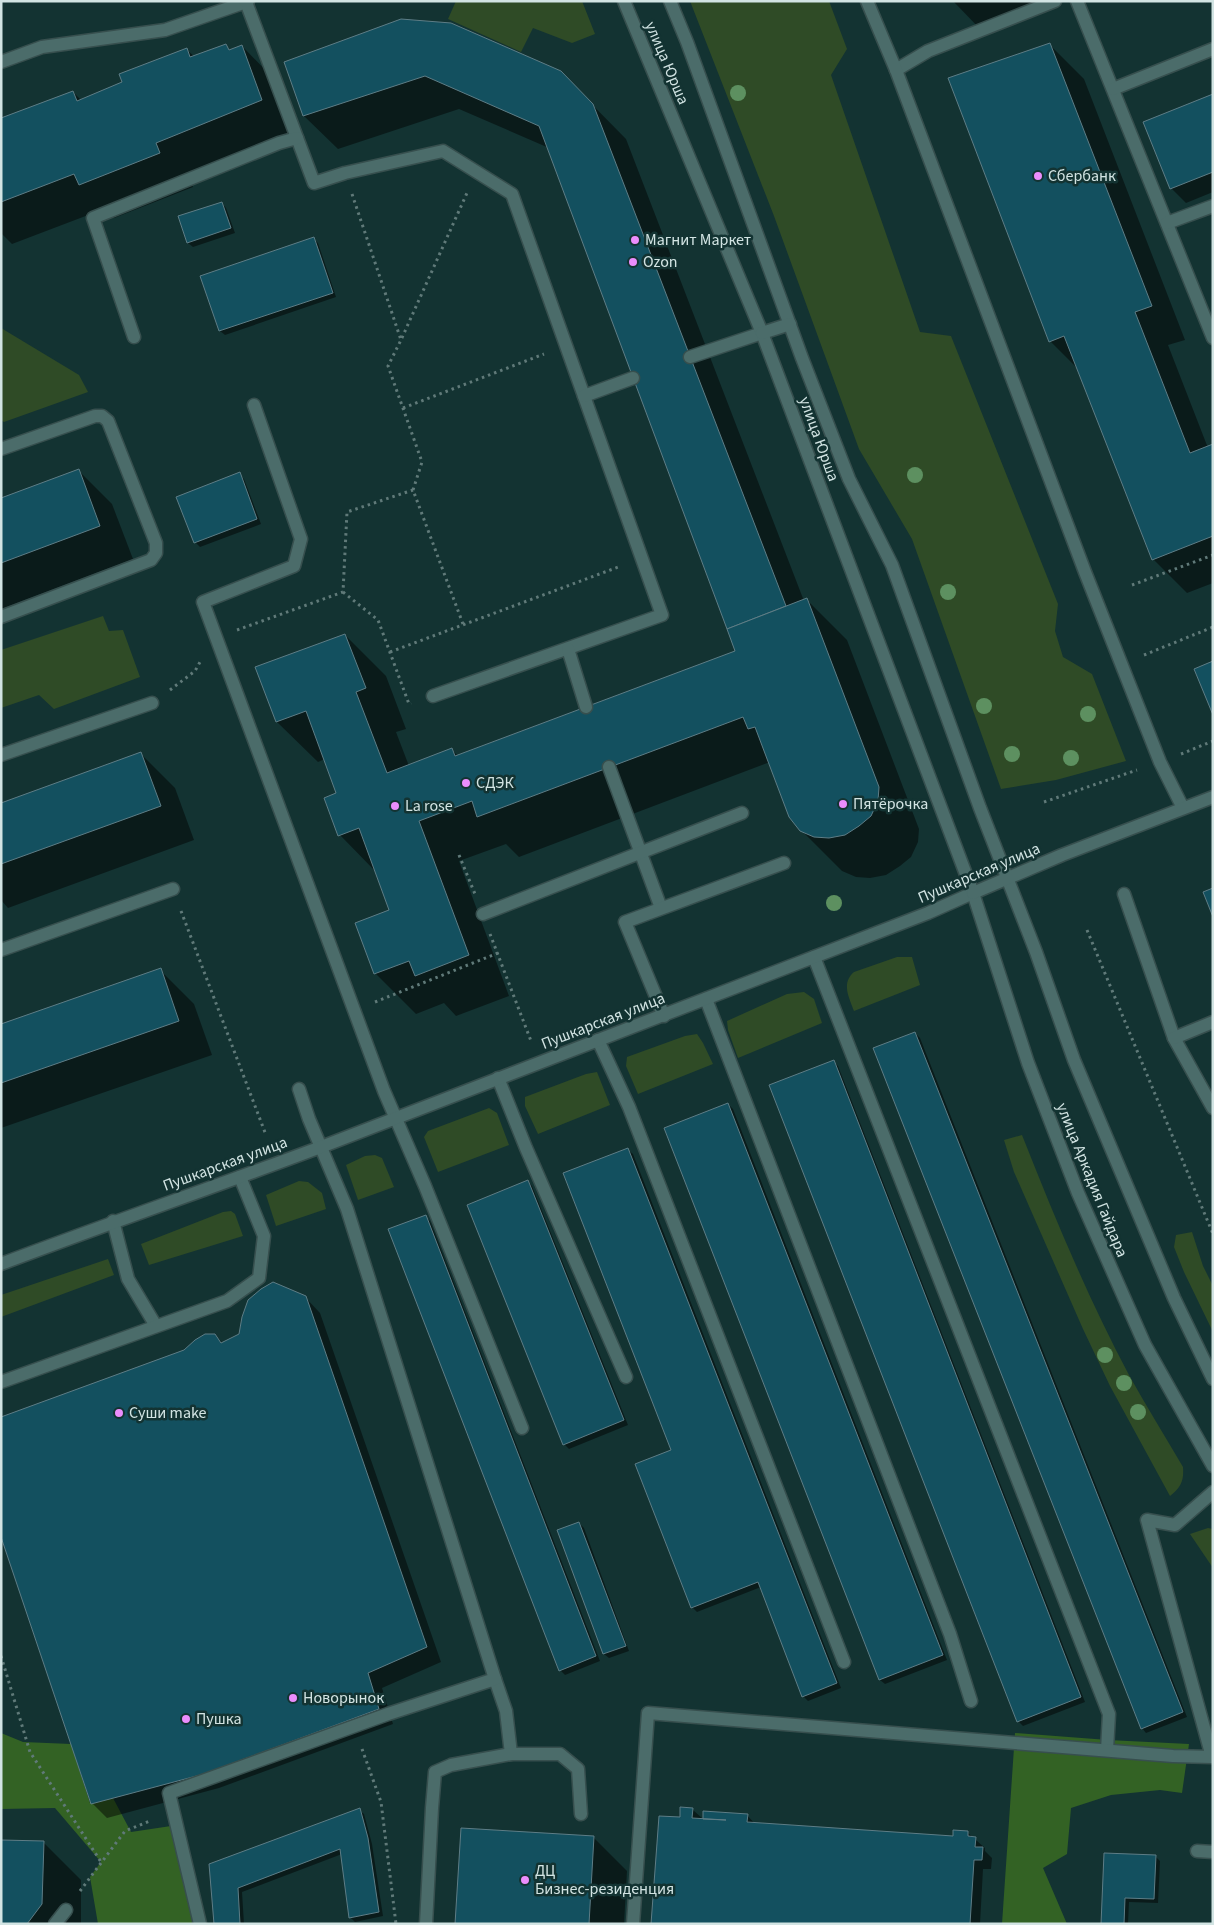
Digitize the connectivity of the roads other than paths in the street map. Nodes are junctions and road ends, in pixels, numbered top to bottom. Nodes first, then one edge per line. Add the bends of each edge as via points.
1 (624, 1) edge
2 (670, 1) edge
3 (867, 1) edge
4 (1055, 1) edge
5 (1077, 1) edge
6 (246, 2) edge
7 (1213, 49) edge
8 (1, 62) edge
9 (896, 70) junction
10 (1113, 90) junction
11 (297, 138) junction
12 (1213, 206) edge
13 (1167, 223) junction
14 (790, 324) junction
15 (762, 333) junction
16 (134, 337) dead end
17 (1213, 338) edge
18 (690, 357) dead end
19 (633, 378) dead end
20 (584, 396) junction
21 (254, 405) dead end
22 (1, 448) edge
23 (1, 617) edge
24 (568, 649) junction
25 (433, 696) road end
26 (152, 703) road end
27 (586, 707) dead end
28 (1, 755) edge
29 (609, 767) dead end
30 (1213, 797) edge
31 (1183, 808) junction
32 (742, 814) dead end
33 (641, 852) junction
34 (784, 863) dead end
35 (1008, 878) junction
36 (173, 889) road end
37 (973, 893) junction
38 (1124, 894) dead end
39 (660, 908) junction
40 (483, 914) road end
41 (1, 950) edge
42 (814, 957) junction
43 (706, 999) junction
44 (664, 1016) junction
45 (1213, 1022) edge
46 (1174, 1038) junction
47 (598, 1040) junction
48 (498, 1078) junction
49 (298, 1089) dead end
50 (1213, 1108) edge
51 (395, 1118) junction
52 (320, 1147) junction
53 (240, 1177) junction
54 (113, 1221) junction
55 (1, 1264) edge
56 (156, 1326) junction
57 (626, 1377) dead end
58 (1213, 1379) edge
59 (1, 1382) edge
60 (522, 1428) dead end
61 (1213, 1466) edge
62 (1213, 1492) edge
63 (844, 1662) dead end
64 (495, 1679) junction
65 (971, 1701) dead end
66 (1107, 1750) junction
67 (510, 1754) junction
68 (581, 1814) dead end
69 (1198, 1851) dead end
70 (1213, 1852) edge
71 (66, 1910) road end
72 (55, 1924) edge
73 (200, 1924) edge
74 (426, 1924) edge
75 (633, 1924) edge

1 - 15 main road, улица Юрша
2 - 14 main road, улица Юрша
3 - 9 main road
4 - 9 main road via 928,51
5 - 10 main road
6 - 8 main road via 165,30 42,47
6 - 11 main road
7 - 10 main road
9 - 31 main road via 1121,664 1160,762
10 - 13 main road
11 - 16 main road via 279,142 93,218
11 - 20 main road via 314,183 443,151 512,194
12 - 13 main road
13 - 17 main road
14 - 15 main road
14 - 35 main road, улица Юрша via 849,478 892,565
15 - 18 main road
15 - 37 main road, улица Юрша
19 - 20 main road
20 - 24 main road via 662,615
21 - 51 main road via 301,539 294,566 203,602
22 - 23 main road via 102,416 108,421 156,543 156,553 151,560
24 - 25 main road
24 - 27 main road
26 - 28 main road
29 - 33 main road
30 - 31 main road, Пушкарская улица
31 - 35 main road, Пушкарская улица
32 - 33 main road
33 - 39 main road
33 - 40 main road
34 - 39 main road
35 - 37 main road, Пушкарская улица
35 - 58 main road, улица Аркадия Гайдара via 1074,1060 1174,1298
36 - 41 main road
37 - 42 main road, Пушкарская улица
37 - 61 main road, улица Аркадия Гайдара via 1028,1062 1078,1193 1145,1345
38 - 46 main road
39 - 44 main road via 625,922
42 - 43 main road, Пушкарская улица
42 - 66 main road via 1110,1714
43 - 44 main road, Пушкарская улица
43 - 65 main road via 950,1634
44 - 47 main road, Пушкарская улица
45 - 46 main road
46 - 50 main road
47 - 48 main road, Пушкарская улица
47 - 63 main road via 629,1107
48 - 51 main road, Пушкарская улица
48 - 57 main road
49 - 52 main road
51 - 52 main road, Пушкарская улица
51 - 60 main road
52 - 53 main road, Пушкарская улица
52 - 64 main road via 347,1209
53 - 54 main road, Пушкарская улица
53 - 56 main road via 264,1236 259,1278 227,1301
54 - 55 main road, Пушкарская улица
54 - 56 main road via 128,1279
56 - 59 main road
62 - 66 main road via 1175,1525 1147,1520 1212,1757
64 - 67 main road via 506,1711
64 - 73 main road via 169,1793
66 - 75 main road via 648,1713
67 - 68 main road via 560,1754 578,1768
67 - 74 main road via 452,1765 436,1772
69 - 70 main road
71 - 72 main road

